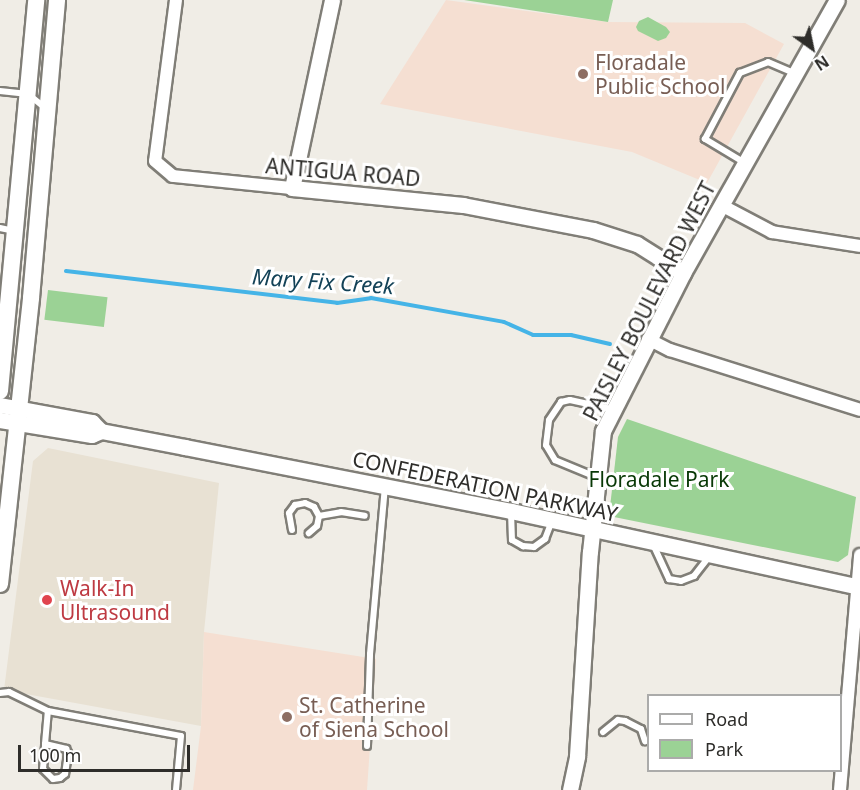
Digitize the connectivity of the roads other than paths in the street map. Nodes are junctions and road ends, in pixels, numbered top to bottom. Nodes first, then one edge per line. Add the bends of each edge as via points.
1 (36, 0) edge
2 (57, 0) edge
3 (176, 0) edge
4 (332, 0) edge
5 (837, 0) edge
6 (796, 74) junction
7 (0, 92) edge
8 (28, 94) junction
9 (48, 112) junction
10 (745, 163) junction
11 (292, 188) junction
12 (721, 205) junction
13 (8, 230) edge
14 (860, 246) edge
15 (683, 273) junction
16 (648, 339) junction
17 (0, 391) edge
18 (0, 405) edge
19 (611, 409) junction
20 (860, 410) edge
21 (18, 416) junction
22 (0, 420) edge
23 (598, 478) junction
24 (385, 487) junction
25 (511, 512) junction
26 (319, 516) junction
27 (364, 516) dead end
28 (552, 520) junction
29 (593, 529) junction
30 (292, 530) dead end
31 (309, 533) dead end
32 (651, 542) junction
33 (712, 554) junction
34 (860, 555) edge
35 (0, 584) edge
36 (858, 586) edge
37 (0, 693) edge
38 (48, 711) junction
39 (603, 732) dead end
40 (645, 741) dead end
41 (45, 744) junction
42 (367, 746) dead end
43 (842, 767) edge
44 (842, 772) edge
45 (176, 790) edge
46 (570, 790) edge
47 (840, 790) edge

1 - 8 main road
2 - 9 main road
3 - 11 street, ANTIGUA ROAD via 155,161 173,176
4 - 11 street
5 - 6 street, PAISLEY BOULEVARD WEST
6 - 10 street, PAISLEY BOULEVARD WEST
6 - 10 lane via 768,62 740,73 705,139
7 - 8 lane
8 - 9 lane
8 - 13 main road
9 - 21 main road
10 - 12 street, PAISLEY BOULEVARD WEST
11 - 15 street, ANTIGUA ROAD via 463,205 593,230 637,244
12 - 14 street via 772,232
12 - 15 street, PAISLEY BOULEVARD WEST
13 - 17 main road
15 - 16 street, PAISLEY BOULEVARD WEST
16 - 19 street, PAISLEY BOULEVARD WEST
16 - 20 street via 670,350
18 - 21 street, CONFEDERATION PARKWAY
19 - 23 street, PAISLEY BOULEVARD WEST via 603,431
19 - 23 lane via 570,400 561,402 549,420 546,445 555,460
21 - 22 street, CONFEDERATION PARKWAY
21 - 24 street, CONFEDERATION PARKWAY via 92,435 101,431
21 - 35 main road
23 - 29 street, PAISLEY BOULEVARD WEST
24 - 25 street, CONFEDERATION PARKWAY
24 - 42 lane via 371,643
25 - 28 street, CONFEDERATION PARKWAY
25 - 28 lane via 512,540 523,546 534,547 545,539
26 - 27 lane via 341,512
26 - 30 lane via 310,504 295,505 288,518
26 - 31 lane via 317,526
28 - 29 street, CONFEDERATION PARKWAY
29 - 32 street, CONFEDERATION PARKWAY
29 - 46 street, PAISLEY BOULEVARD WEST via 577,756
32 - 33 street, CONFEDERATION PARKWAY
32 - 33 lane via 669,579 681,581 694,576
33 - 36 street, CONFEDERATION PARKWAY
34 - 36 street
36 - 43 street
37 - 38 lane via 9,692
38 - 41 lane
38 - 45 lane via 181,736
39 - 40 lane via 618,720 625,721 641,729
41 - 41 lane via 43,770 53,779 60,778 65,774 68,753
44 - 47 street

